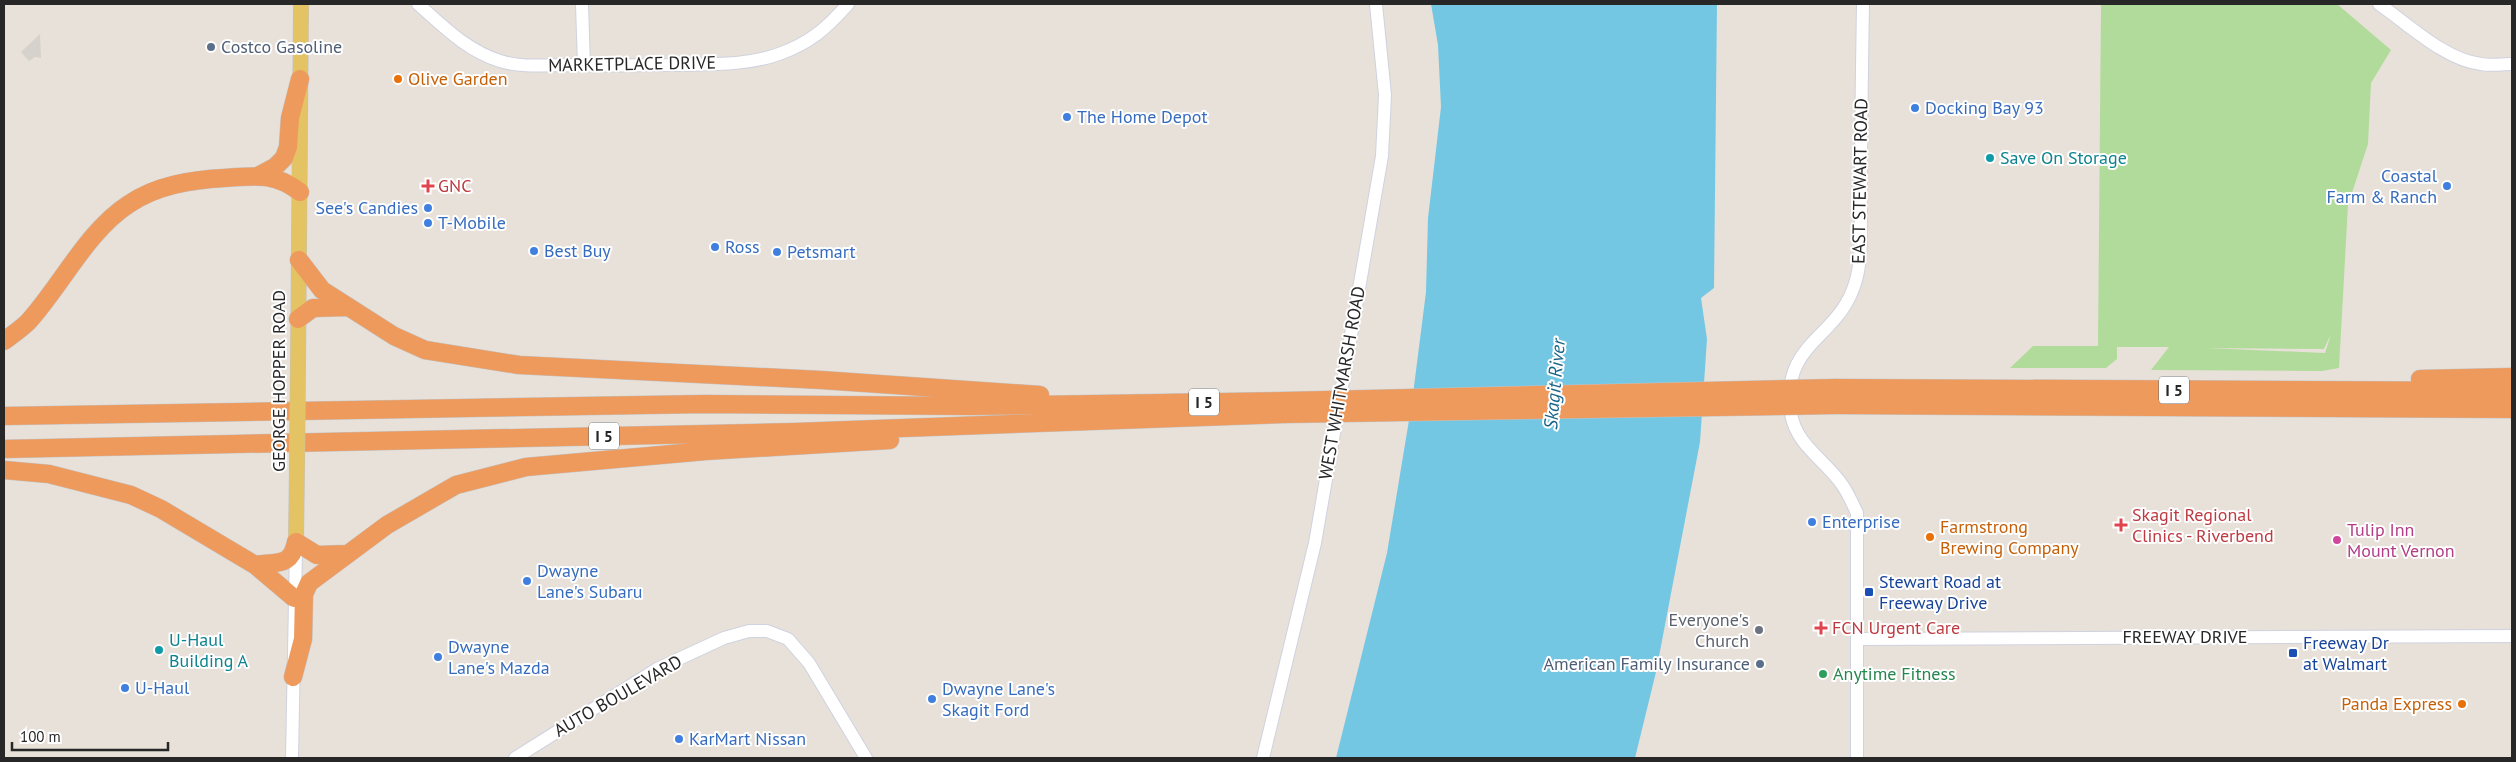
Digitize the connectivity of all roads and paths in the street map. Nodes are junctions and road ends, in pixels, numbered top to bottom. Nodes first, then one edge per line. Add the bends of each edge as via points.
1 (300, 4) edge
2 (418, 4) edge
3 (582, 4) edge
4 (848, 4) edge
5 (1376, 4) edge
6 (1862, 4) edge
7 (2379, 4) edge
8 (2512, 64) edge
9 (584, 66) junction
10 (300, 79) junction
11 (260, 175) junction
12 (300, 192) junction
13 (299, 260) junction
14 (348, 307) junction
15 (298, 319) junction
16 (4, 341) edge
17 (2512, 377) edge
18 (2238, 390) junction
19 (2512, 392) edge
20 (1836, 396) junction
21 (1122, 403) junction
22 (1285, 408) junction
23 (2422, 408) junction
24 (2512, 409) edge
25 (4, 416) edge
26 (1205, 417) junction
27 (2512, 417) edge
28 (4, 449) edge
29 (4, 470) edge
30 (296, 542) junction
31 (346, 554) junction
32 (255, 565) junction
33 (294, 598) junction
34 (2512, 636) edge
35 (1858, 639) junction
36 (293, 677) junction
37 (292, 758) edge
38 (514, 758) edge
39 (866, 758) edge
40 (1263, 758) edge
41 (1857, 758) edge

1 - 10 main road, GEORGE HOPPER ROAD
2 - 9 street, MARKETPLACE DRIVE via 464,46 487,56 516,65
3 - 9 street
4 - 9 street, MARKETPLACE DRIVE via 828,27 811,40 754,61
5 - 40 street, WEST WHITMARSH ROAD via 1385,95 1382,156 1315,543
6 - 35 street, EAST STEWART ROAD via 1860,261 1849,303 1797,362 1791,376 1790,396 1795,430 1806,448 1843,486 1857,514
7 - 8 street via 2459,58 2481,64
10 - 11 highway via 284,158 276,167
10 - 12 main road, GEORGE HOPPER ROAD
11 - 12 highway via 287,182
11 - 16 highway via 199,179 170,185 129,204 90,241 27,323
12 - 13 main road, GEORGE HOPPER ROAD
13 - 14 highway via 322,290
13 - 15 main road, GEORGE HOPPER ROAD
14 - 15 highway via 313,308
14 - 21 highway via 394,336 425,350 519,365 860,382
15 - 30 main road, GEORGE HOPPER ROAD, bridge
17 - 18 highway via 2332,382
18 - 19 highway, I 5
18 - 20 highway, I 5
20 - 22 highway, I 5, bridge
20 - 23 highway, I 5
21 - 22 highway, I 5
21 - 25 highway, I 5 via 970,406 705,404
22 - 26 highway, I 5
23 - 24 highway, I 5
23 - 27 highway
26 - 28 highway, I 5 via 795,432
26 - 31 highway via 971,436 706,451 526,467 456,485 387,525
29 - 32 highway via 49,474 131,495 162,509
30 - 31 highway via 317,554
30 - 32 highway via 294,552 284,561
30 - 33 street, GEORGE HOPPER ROAD
31 - 36 highway via 307,588 302,639
32 - 33 highway
33 - 36 street, GEORGE HOPPER ROAD
34 - 35 street, FREEWAY DRIVE
35 - 41 street, EAST STEWART ROAD
36 - 37 street, GEORGE HOPPER ROAD
38 - 39 street, AUTO BOULEVARD via 657,669 724,638 767,630 788,639 809,663

